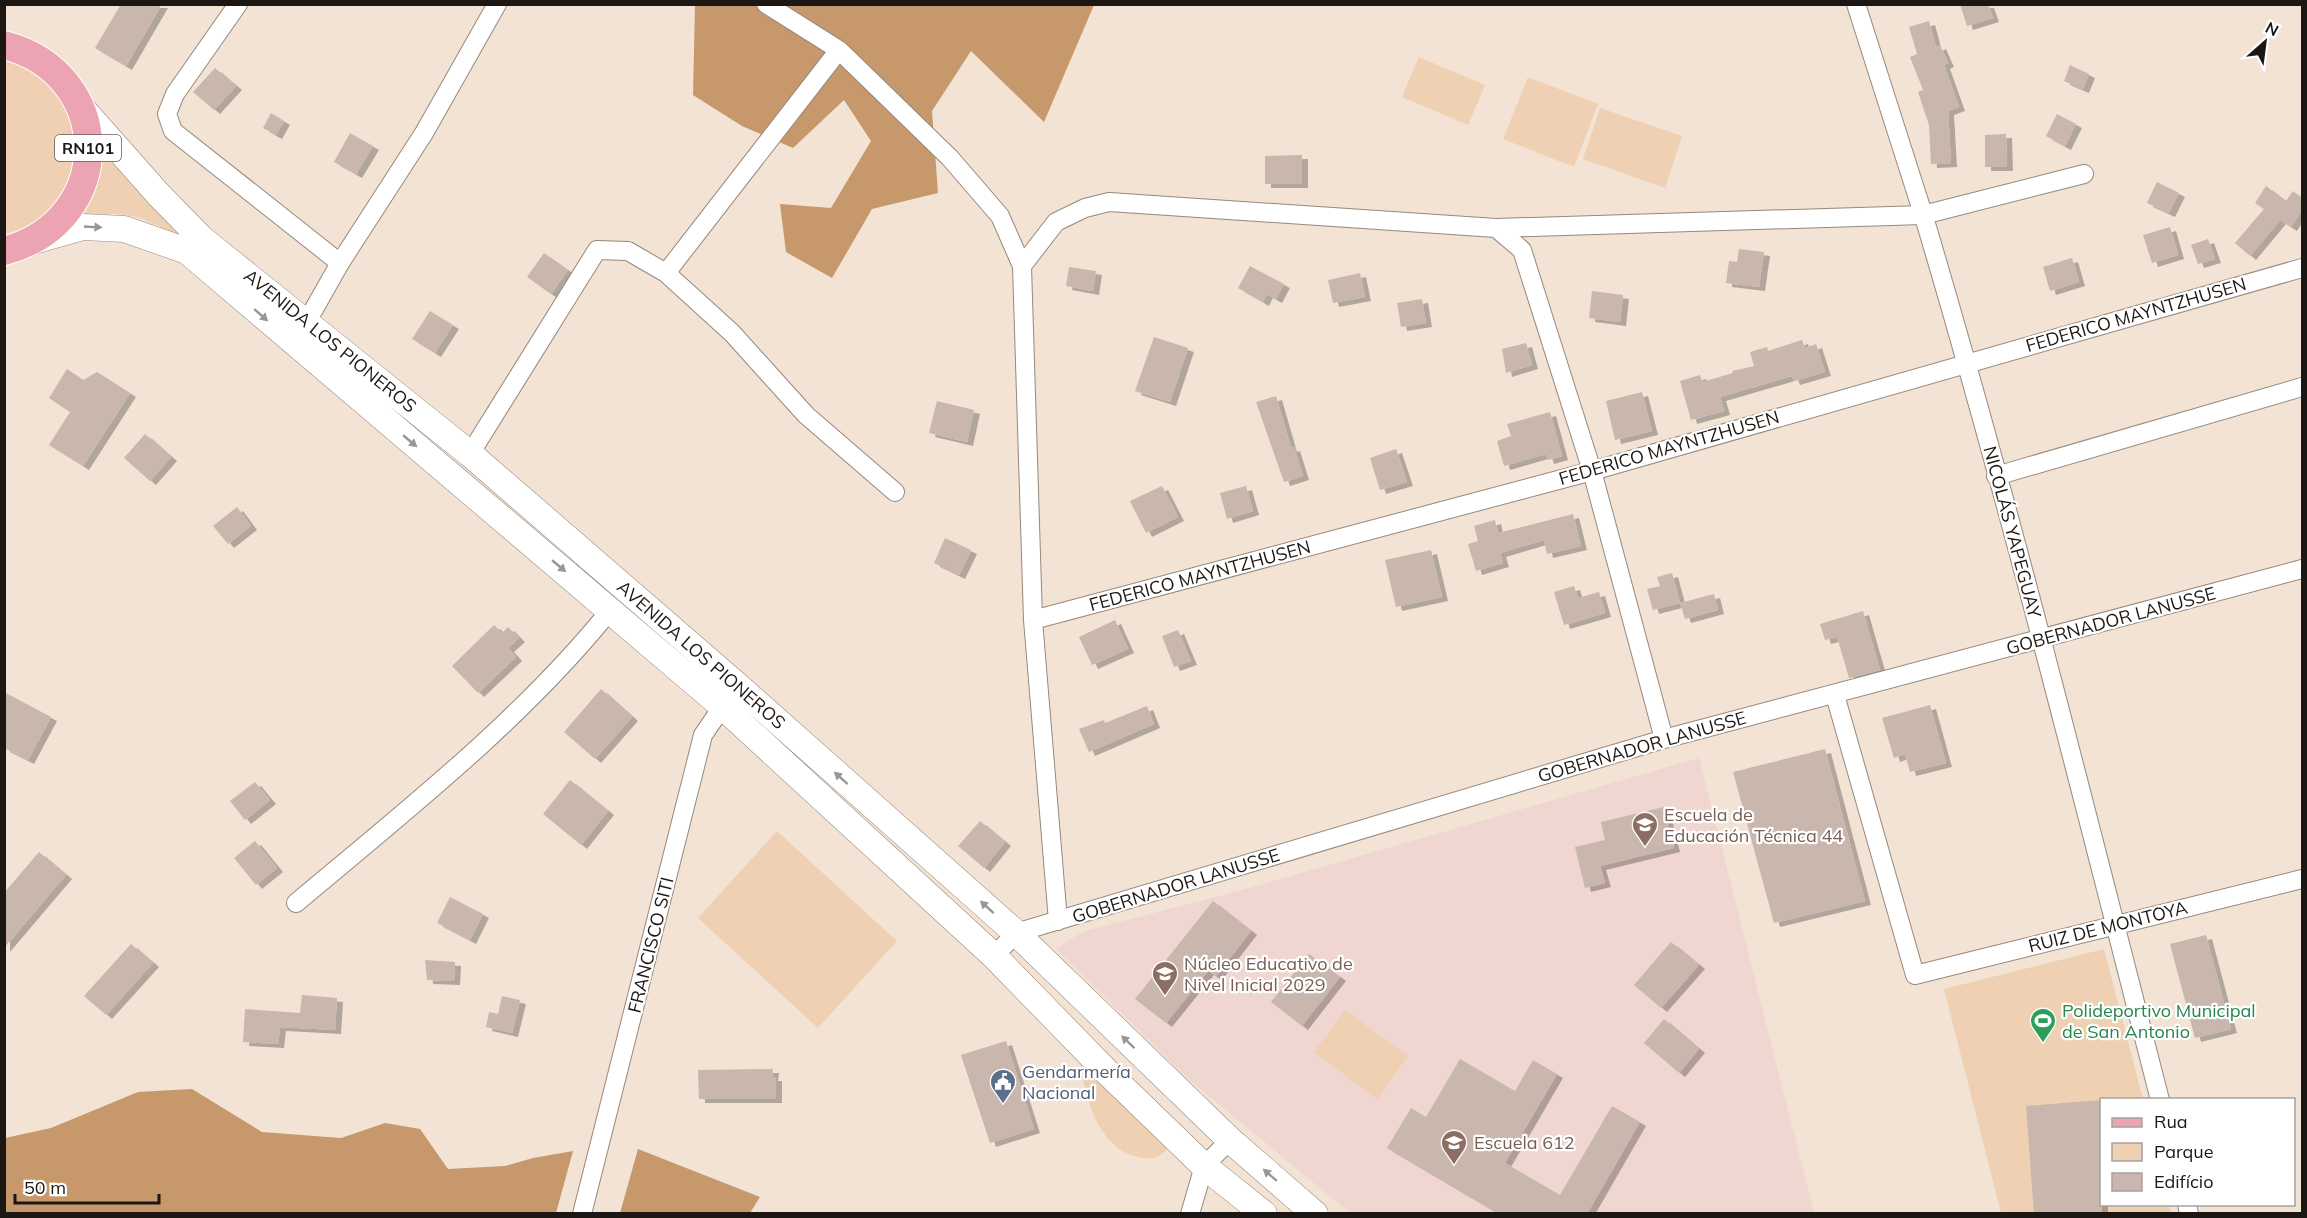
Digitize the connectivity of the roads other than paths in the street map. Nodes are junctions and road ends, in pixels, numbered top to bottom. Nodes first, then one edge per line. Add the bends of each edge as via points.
1 (238, 4) edge
2 (497, 4) edge
3 (766, 4) edge
4 (1856, 4) edge
5 (4, 45) edge
6 (839, 50) junction
7 (81, 107) junction
8 (2084, 174) dead end
9 (1923, 215) junction
10 (1496, 228) junction
11 (22, 246) edge
12 (340, 263) junction
13 (4, 265) edge
14 (1022, 266) junction
15 (2302, 268) edge
16 (666, 273) junction
17 (309, 322) junction
18 (293, 342) junction
19 (1965, 363) junction
20 (2302, 387) edge
21 (470, 454) junction
22 (1592, 471) junction
23 (1996, 476) junction
24 (895, 492) dead end
25 (2302, 569) edge
26 (611, 609) junction
27 (1034, 620) junction
28 (2042, 639) junction
29 (1834, 695) junction
30 (730, 696) junction
31 (1664, 739) junction
32 (2302, 879) edge
33 (296, 903) dead end
34 (1058, 921) junction
35 (2115, 925) junction
36 (1016, 933) junction
37 (994, 956) junction
38 (2159, 1098) edge
39 (1230, 1140) junction
40 (1204, 1166) junction
41 (582, 1214) edge
42 (1190, 1214) edge
43 (1264, 1214) edge
44 (1314, 1214) edge

1 - 12 street via 175,94 167,114 173,131
2 - 12 street via 424,133
3 - 6 street
4 - 9 street, NICOLÁS YAPEGUAY
5 - 7 main road, RN101 via 47,63
6 - 14 street via 950,158 1000,216
6 - 16 street
7 - 11 main road, RN101 via 88,136 88,167 78,196 60,221
7 - 17 main road, AVENIDA LOS PIONEROS via 202,239
8 - 9 street
9 - 10 street
9 - 19 street, NICOLÁS YAPEGUAY
10 - 14 street via 1109,202 1056,222
10 - 22 street via 1522,250
11 - 13 main road, RN101
11 -> 18 main road, AVENIDA LOS PIONEROS via 83,227 124,229 156,238 187,251
12 - 17 street
14 - 27 street
15 - 19 street, FEDERICO MAYNTZHUSEN
16 - 21 street via 628,251 597,249
16 - 24 street via 732,333 806,415
17 - 18 street
17 - 21 main road, AVENIDA LOS PIONEROS
18 -> 26 main road, AVENIDA LOS PIONEROS
19 - 22 street, FEDERICO MAYNTZHUSEN
19 - 23 street, NICOLÁS YAPEGUAY
20 - 23 street
21 - 30 main road, AVENIDA LOS PIONEROS
22 - 27 street, FEDERICO MAYNTZHUSEN
22 - 31 street
23 - 28 street, NICOLÁS YAPEGUAY
25 - 28 street, GOBERNADOR LANUSSE
26 - 30 main road, AVENIDA LOS PIONEROS
26 - 33 street via 582,645 454,770
27 - 34 street
28 - 29 street, GOBERNADOR LANUSSE
28 - 35 street, NICOLÁS YAPEGUAY
29 - 31 street, GOBERNADOR LANUSSE
29 - 35 street, RUIZ DE MONTOYA via 1915,975
36 -> 30 main road, AVENIDA LOS PIONEROS
30 - 37 main road, AVENIDA LOS PIONEROS
30 - 41 street, FRANCISCO SITI via 702,735
31 - 34 street, GOBERNADOR LANUSSE
32 - 35 street, RUIZ DE MONTOYA
34 - 36 street, GOBERNADOR LANUSSE
35 - 38 street, NICOLÁS YAPEGUAY
36 - 37 street
39 -> 36 main road, AVENIDA LOS PIONEROS
37 - 40 main road, AVENIDA LOS PIONEROS
39 - 40 street
44 -> 39 main road, AVENIDA LOS PIONEROS
40 - 42 street
40 - 43 main road, AVENIDA LOS PIONEROS

